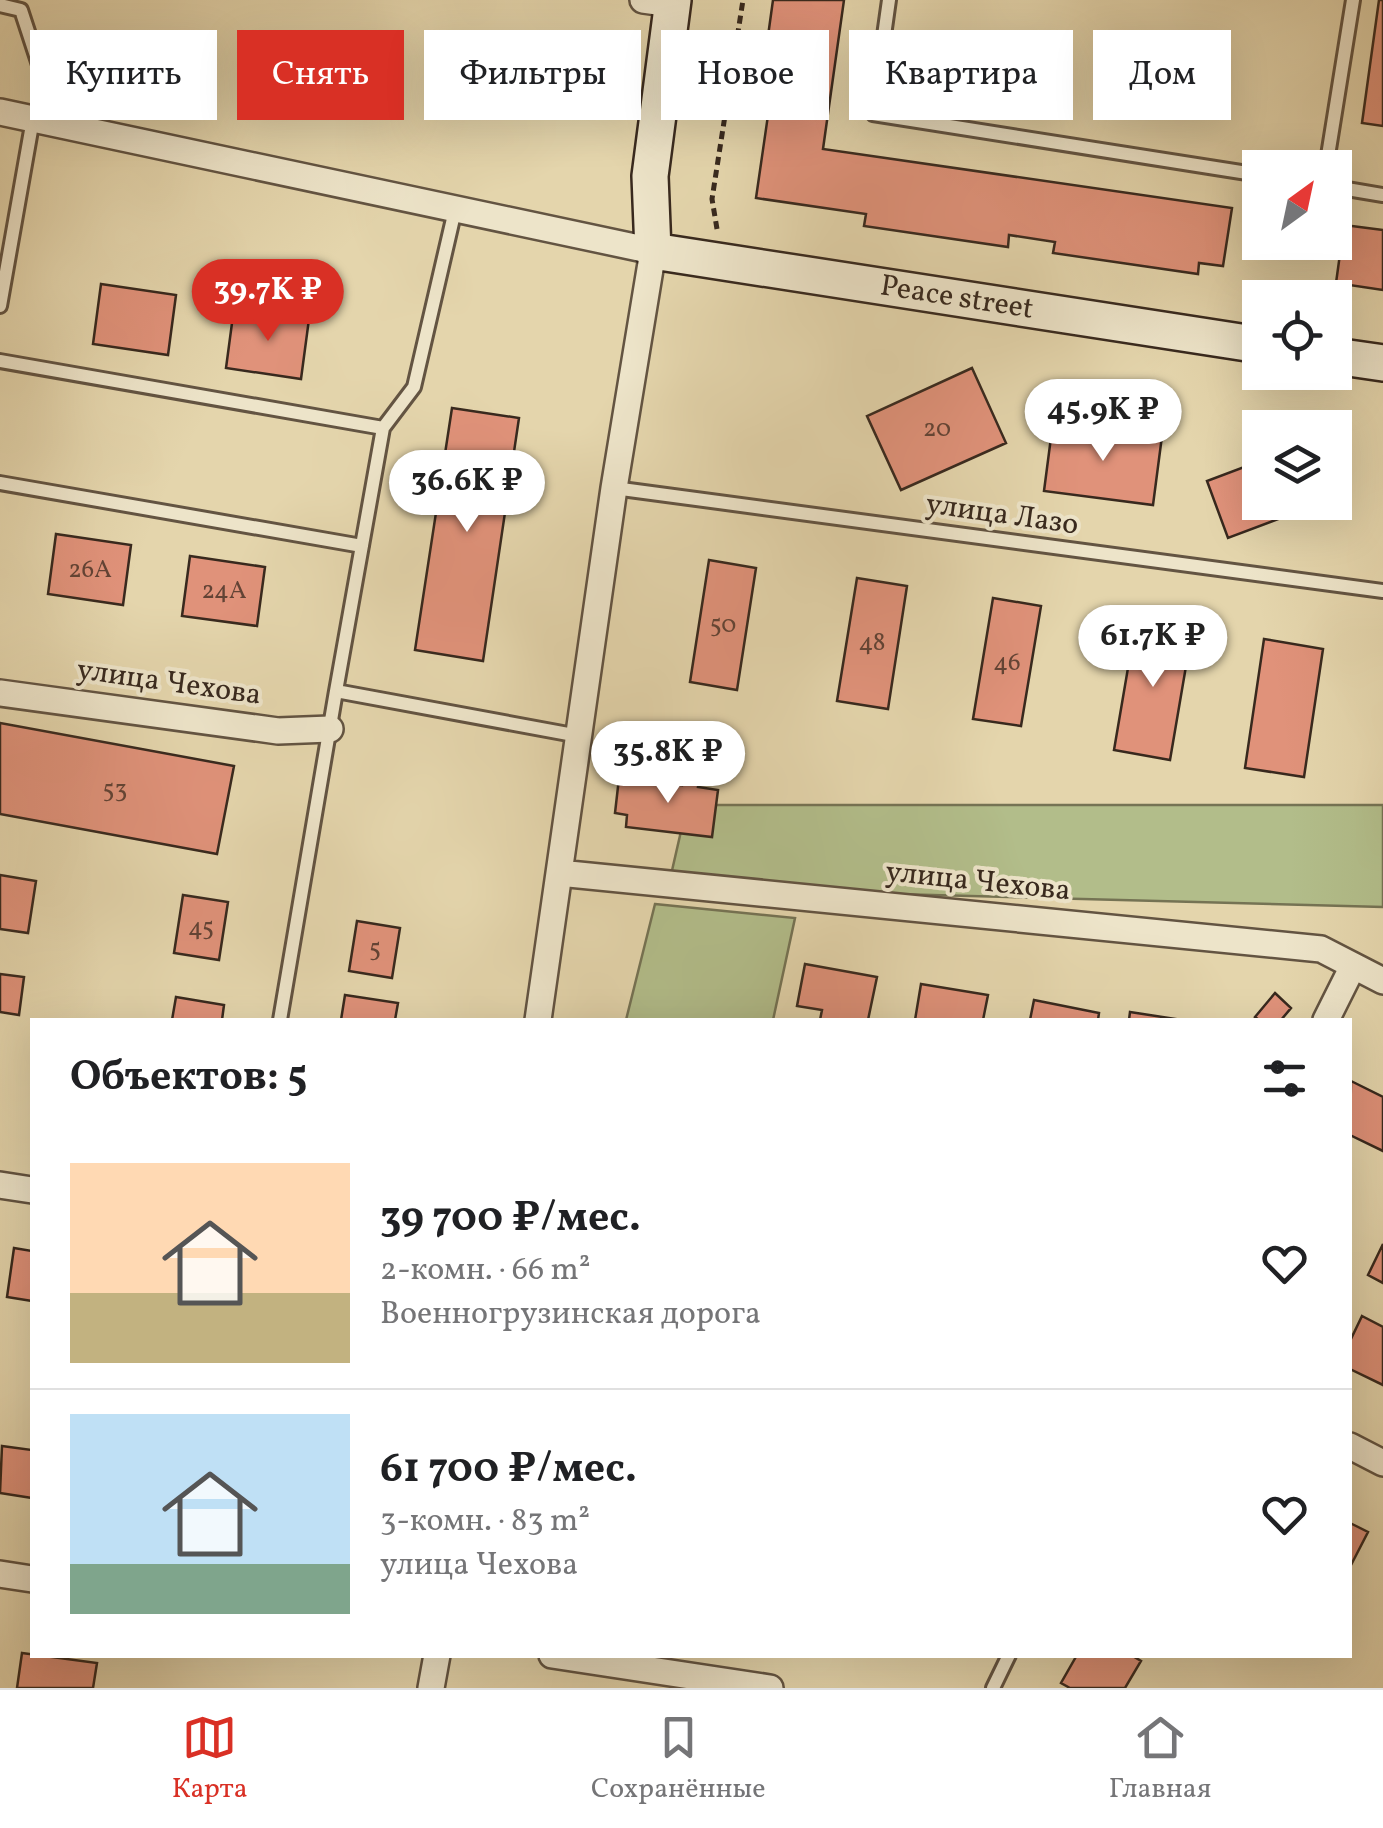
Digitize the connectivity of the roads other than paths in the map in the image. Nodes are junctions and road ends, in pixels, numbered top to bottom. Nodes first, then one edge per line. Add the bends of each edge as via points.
1 (888, 0) edge
2 (1353, 0) edge
3 (663, 2) edge
4 (0, 6) edge
5 (0, 112) edge
6 (46, 122) junction
7 (1329, 150) edge
8 (1242, 172) edge
9 (1352, 189) edge
10 (1383, 195) edge
11 (455, 210) junction
12 (654, 252) junction
13 (0, 306) edge
14 (1242, 342) edge
15 (1352, 358) edge
16 (0, 361) edge
17 (1383, 363) edge
18 (383, 428) junction
19 (0, 483) edge
20 (614, 488) junction
21 (362, 546) junction
22 (1383, 591) edge
23 (336, 691) junction
24 (0, 693) edge
25 (330, 729) junction
26 (578, 736) junction
27 (559, 873) junction
28 (1353, 966) junction
29 (1383, 981) edge
30 (280, 1018) edge
31 (538, 1018) edge
32 (1327, 1018) edge
33 (0, 1185) edge
34 (30, 1190) edge
35 (1352, 1447) edge
36 (1383, 1463) edge
37 (0, 1574) edge
38 (30, 1579) edge
39 (436, 1658) edge
40 (572, 1658) edge
41 (1007, 1658) edge
42 (430, 1688) edge
43 (770, 1688) edge
44 (992, 1688) edge

1 - 8 lane via 873,114
2 - 7 lane
3 - 12 street via 650,176
4 - 6 lane via 21,10
5 - 6 street
6 - 11 street
6 - 13 lane
9 - 10 lane
11 - 12 street
11 - 18 lane via 414,387
12 - 14 street, Peace street
12 - 20 street
15 - 17 street
16 - 18 lane
18 - 21 lane
19 - 21 lane
20 - 22 lane, улица Лазо
20 - 26 street
21 - 23 lane
23 - 25 lane
23 - 26 lane
24 - 25 street, улица Чехова via 278,731
25 - 30 lane
26 - 27 street
27 - 28 street, улица Чехова via 1320,950
27 - 31 street
28 - 29 street, улица Чехова
28 - 32 street
33 - 34 street
35 - 36 street
37 - 38 street
39 - 42 street
40 - 43 street
41 - 44 lane

